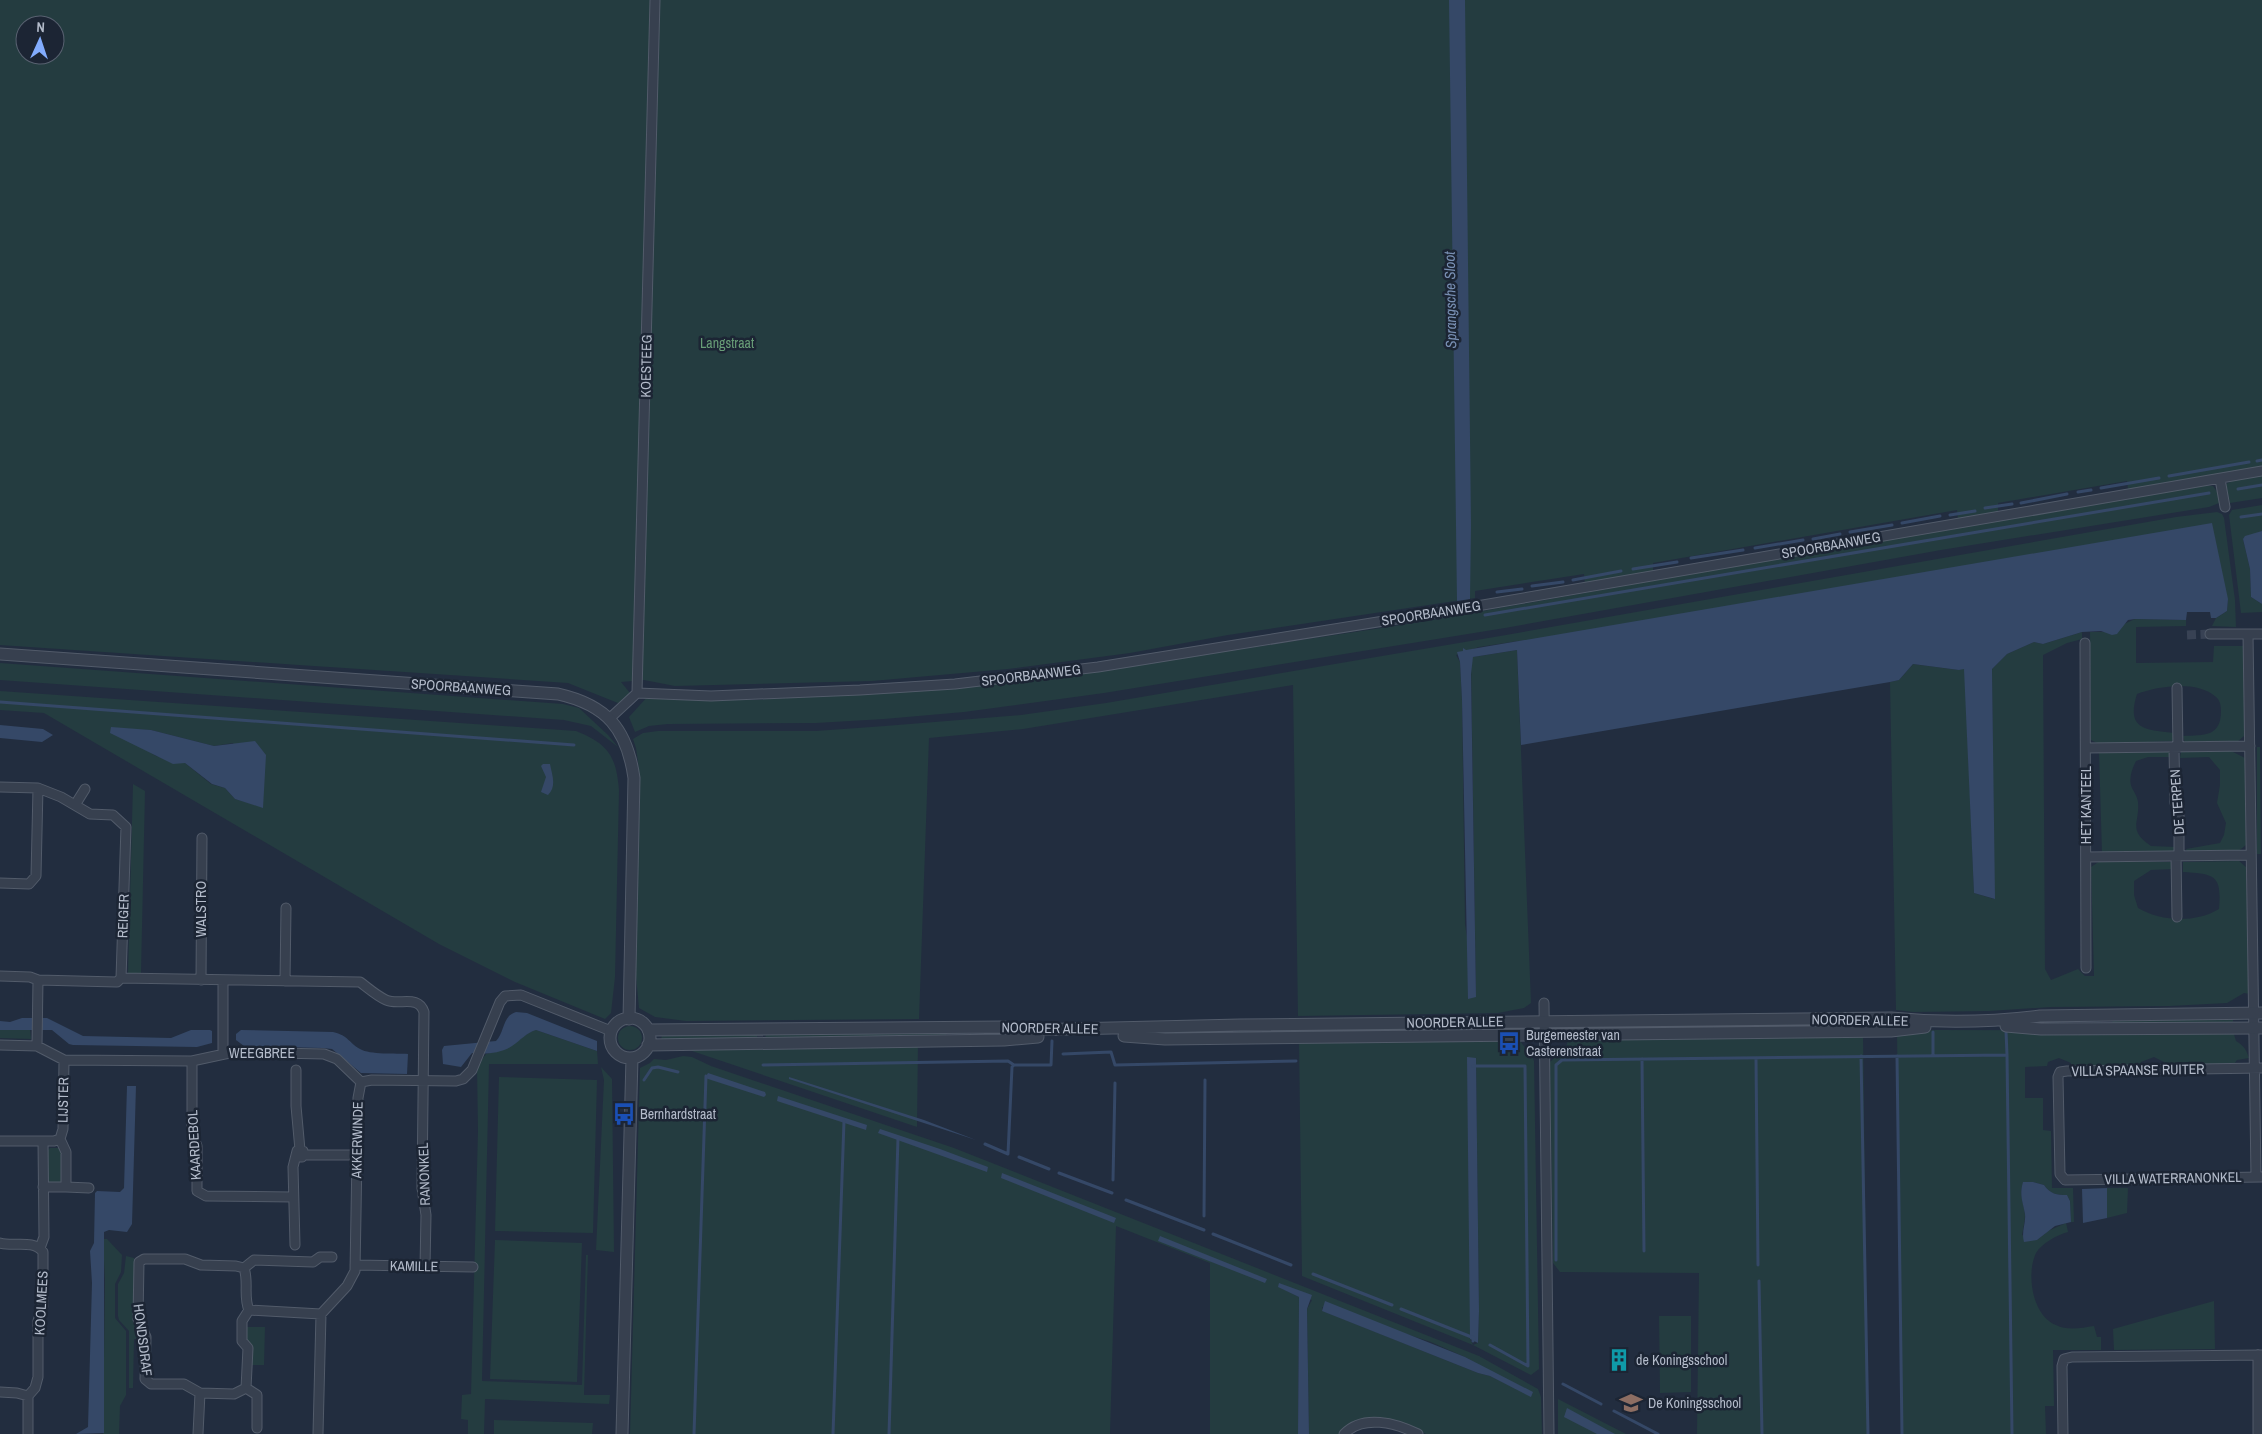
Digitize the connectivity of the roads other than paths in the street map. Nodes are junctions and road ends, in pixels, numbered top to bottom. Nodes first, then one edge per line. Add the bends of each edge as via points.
1 (655, 0) edge
2 (2262, 471) edge
3 (2220, 478) junction
4 (2225, 507) dead end
5 (2210, 634) tunnel mouth
6 (2248, 634) junction
7 (2262, 634) edge
8 (2085, 643) dead end
9 (0, 654) edge
10 (2177, 688) dead end
11 (637, 693) junction
12 (609, 719) junction
13 (2250, 746) junction
14 (2086, 748) junction
15 (2176, 748) junction
16 (0, 786) edge
17 (38, 788) junction
18 (84, 789) dead end
19 (75, 806) junction
20 (202, 838) dead end
21 (2178, 856) junction
22 (2251, 856) junction
23 (2086, 857) junction
24 (0, 883) edge
25 (286, 908) dead end
26 (2252, 910) junction
27 (2262, 911) edge
28 (2177, 917) dead end
29 (2086, 968) dead end
30 (0, 976) edge
31 (121, 978) junction
32 (38, 980) junction
33 (201, 980) junction
34 (223, 980) junction
35 (285, 981) junction
36 (1544, 1003) dead end
37 (2258, 1013) edge
38 (629, 1019) junction
39 (1544, 1021) junction
40 (1258, 1025) junction
41 (2258, 1028) edge
42 (648, 1030) junction
43 (611, 1031) junction
44 (1544, 1035) junction
45 (1258, 1037) junction
46 (648, 1044) junction
47 (0, 1046) edge
48 (37, 1046) junction
49 (223, 1053) junction
50 (632, 1058) junction
51 (64, 1060) junction
52 (192, 1061) junction
53 (2258, 1068) edge
54 (296, 1070) dead end
55 (423, 1081) junction
56 (361, 1082) junction
57 (60, 1139) junction
58 (0, 1141) edge
59 (43, 1141) junction
60 (300, 1154) junction
61 (357, 1155) junction
62 (2062, 1177) joint
63 (2259, 1177) edge
64 (43, 1187) junction
65 (66, 1187) junction
66 (88, 1188) dead end
67 (292, 1197) junction
68 (0, 1243) edge
69 (295, 1245) dead end
70 (40, 1248) junction
71 (332, 1257) dead end
72 (355, 1265) junction
73 (425, 1266) junction
74 (472, 1267) dead end
75 (244, 1268) junction
76 (249, 1310) junction
77 (321, 1314) junction
78 (2260, 1355) edge
79 (246, 1388) junction
80 (0, 1392) edge
81 (200, 1393) junction
82 (28, 1396) junction
83 (256, 1428) dead end
84 (28, 1434) edge
85 (198, 1434) edge
86 (317, 1434) edge
87 (622, 1434) edge
88 (1344, 1434) edge
89 (1418, 1434) edge
90 (1549, 1434) edge
91 (2063, 1434) edge
92 (2258, 1434) edge

1 - 11 street, KOESTEEG
2 - 3 street, SPOORBAANWEG
3 - 4 street
3 - 11 street, SPOORBAANWEG via 1098,668 956,684 860,690 711,696
5 - 6 street
6 - 7 street
6 - 13 street, VILLA WATERRANONKEL
8 - 14 street, HET KANTEEL
9 - 12 street, SPOORBAANWEG via 558,694 592,705
10 - 15 street, DE TERPEN
11 - 12 street
12 - 38 street, SPOORBAANWEG via 624,739 634,778
13 - 15 street, DE TERPEN
13 - 22 street, VILLA WATERRANONKEL
14 - 15 street, DE TERPEN
14 - 23 street, HET KANTEEL
15 - 21 street, DE TERPEN
16 - 17 street, REIGER
17 - 19 street, REIGER
17 - 24 street via 36,876 29,884
18 - 19 street
19 - 31 street, REIGER via 90,814 113,815 126,827
20 - 33 street, WALSTRO
21 - 22 street
21 - 23 street
21 - 28 street, DE TERPEN
22 - 26 street, VILLA WATERRANONKEL
23 - 29 street, HET KANTEEL
25 - 35 street
26 - 27 street
26 - 37 street, VILLA WATERRANONKEL
30 - 32 street
31 - 32 street via 116,982
31 - 33 street
32 - 48 street
33 - 34 street
34 - 35 street
34 - 49 street
35 - 55 street via 360,982 387,1001 420,1004 424,1012
36 - 39 street
37 - 39 street, NOORDER ALLEE via 1915,1020
37 - 41 street, VILLA WATERRANONKEL
38 - 42 street via 642,1023
38 - 43 street via 620,1021
39 - 40 street, NOORDER ALLEE
39 - 44 street
40 - 42 street, NOORDER ALLEE via 1028,1030 1003,1027
40 - 45 street
41 - 44 street, NOORDER ALLEE via 2041,1029 2019,1026 1891,1031
41 - 53 street, VILLA WATERRANONKEL
42 - 46 street
43 - 50 street via 610,1041 615,1052
43 - 55 street, AKKERWINDE via 521,995 505,996 472,1070 456,1081
44 - 45 street, NOORDER ALLEE
44 - 90 street
45 - 46 street, NOORDER ALLEE via 1038,1037
46 - 50 street via 642,1054
47 - 48 street
48 - 51 street
49 - 52 street, WEEGBREE
49 - 56 street, WEEGBREE via 331,1055
50 - 87 street
51 - 52 street, WEEGBREE
51 - 57 street, LIJSTER
52 - 67 street, KAARDEBOL via 192,1133 197,1146 197,1191 206,1196
53 - 62 street, VILLA SPAANSE RUITER via 2060,1072 2058,1124
53 - 63 street, VILLA WATERRANONKEL
54 - 60 street
55 - 56 street, AKKERWINDE
55 - 73 street, RANONKEL
56 - 61 street, AKKERWINDE
57 - 59 street, LIJSTER
57 - 65 street, LIJSTER via 66,1152
58 - 59 street, LIJSTER
59 - 64 street
60 - 61 street
60 - 67 street via 293,1167
61 - 72 street, AKKERWINDE
62 - 63 street, VILLA WATERRANONKEL via 2065,1180
64 - 65 street
64 - 70 street via 44,1237
65 - 66 street
67 - 69 street via 296,1209
68 - 70 street
70 - 82 street, KOOLMEES via 43,1252 43,1306 38,1321 38,1377
71 - 75 street, HONDSDRAF via 320,1257 314,1262 254,1260
72 - 73 street, KAMILLE
72 - 77 street, AKKERWINDE via 352,1278
73 - 74 street, KAMILLE
75 - 76 street
75 - 81 street, HONDSDRAF via 185,1260 144,1259 139,1262 138,1319 146,1337 145,1379 151,1384 184,1384
76 - 77 street
76 - 79 street via 242,1321 242,1341 248,1348
77 - 86 street
78 - 91 street via 2064,1359
78 - 92 street
79 - 81 street, HONDSDRAF via 234,1394
79 - 83 street via 257,1395
80 - 82 street
81 - 85 street
82 - 84 street, KOOLMEES
88 - 89 street via 1364,1423 1378,1422

